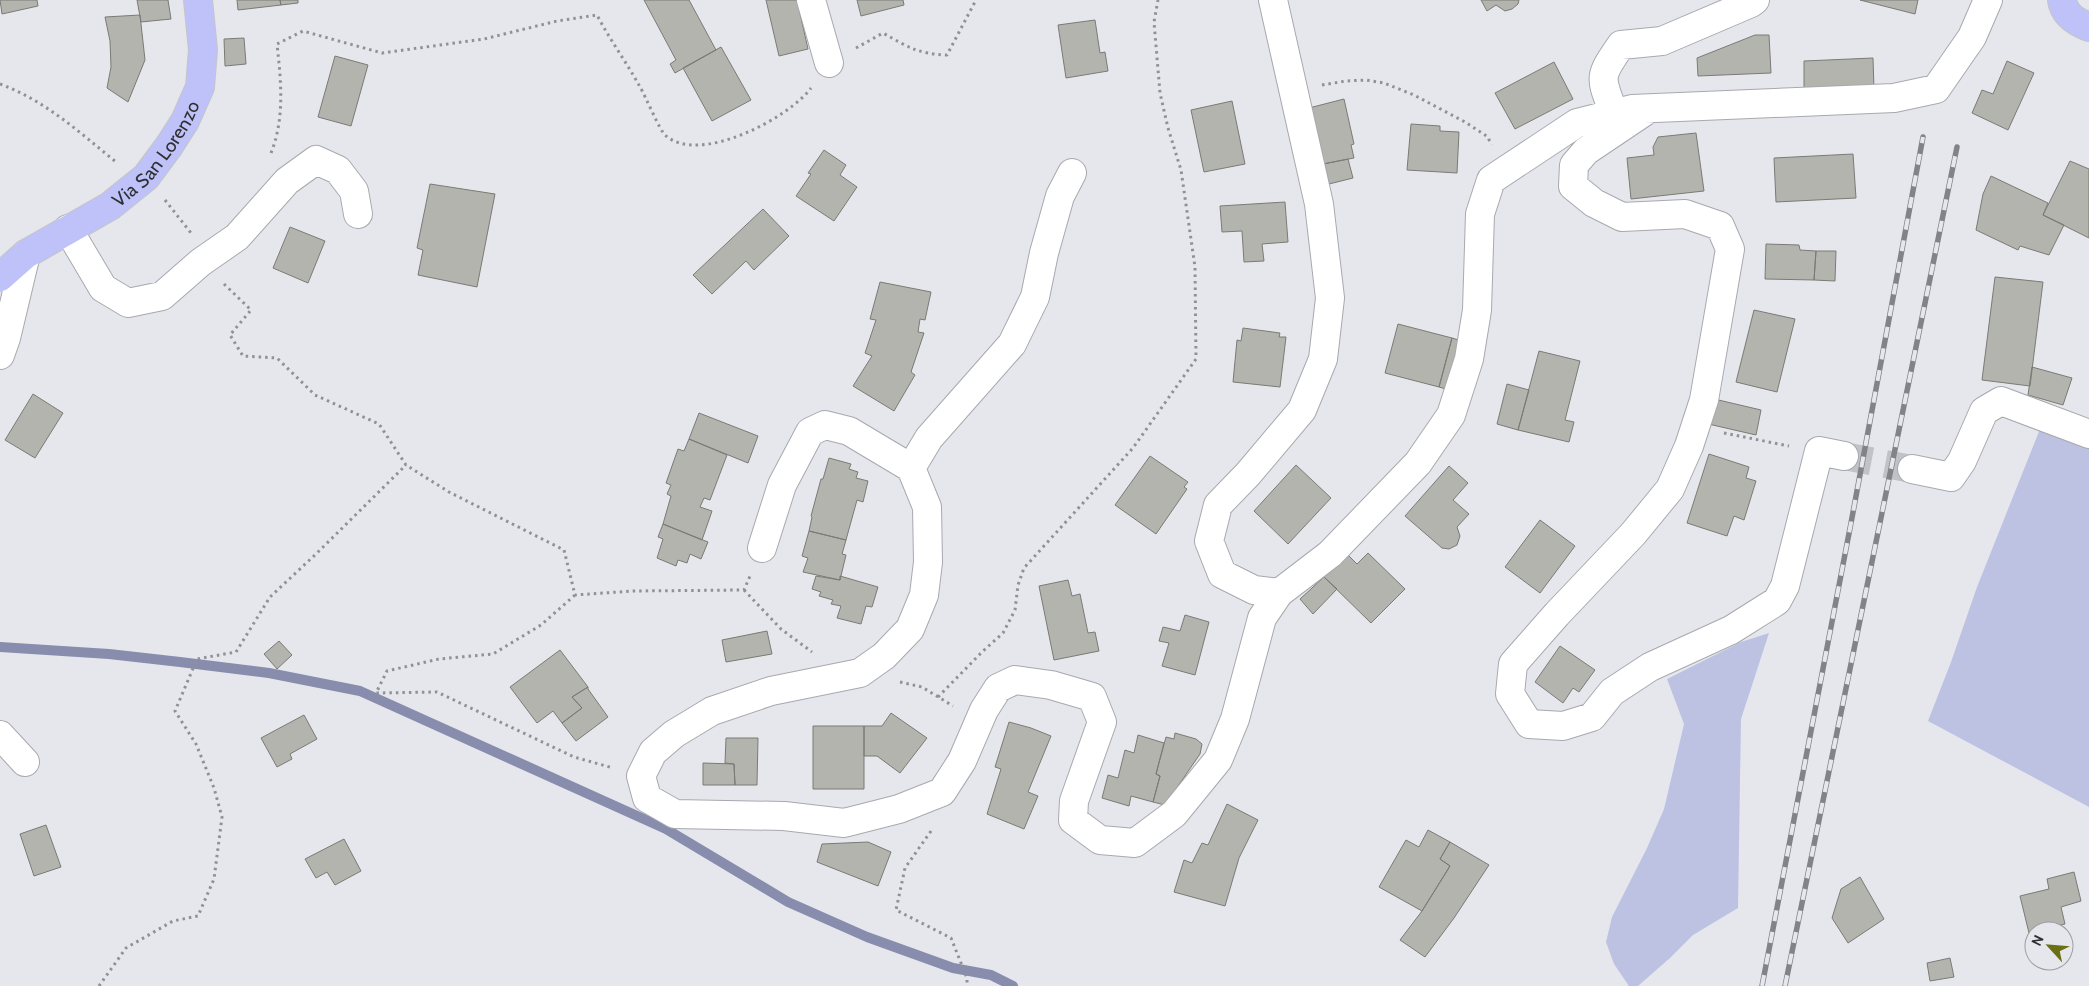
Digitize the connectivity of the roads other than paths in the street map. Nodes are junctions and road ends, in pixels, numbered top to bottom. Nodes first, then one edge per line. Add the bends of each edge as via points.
1 (198, 0) edge
2 (811, 0) edge
3 (1274, 0) edge
4 (1755, 0) edge
5 (1988, 0) edge
6 (2062, 0) edge
7 (2089, 27) edge
8 (829, 63) road end
9 (1650, 108) junction
10 (1614, 113) junction
11 (1072, 173) dead end
12 (358, 214) dead end
13 (68, 229) junction
14 (26, 254) junction
15 (0, 277) edge
16 (0, 355) edge
17 (2089, 434) edge
18 (1832, 454) road end
19 (911, 468) junction
20 (1912, 469) tunnel mouth
21 (762, 548) road end
22 (1279, 592) junction
23 (0, 736) edge
24 (25, 762) dead end

1 - 13 main road, Via San Lorenzo via 203,50 200,87 185,121 146,177 110,206
2 - 8 street
3 - 22 street via 1319,204 1330,298 1323,359 1302,410 1218,505 1209,541 1222,574 1254,590
4 - 10 street via 1662,41 1621,45 1605,67 1602,82
5 - 9 street via 1972,37 1936,89 1894,98
6 - 7 main road via 2063,9 2078,23
9 - 10 street
9 - 18 street via 1586,151 1574,165 1573,186 1594,203 1622,217 1685,214 1720,226 1730,249 1704,400 1670,489 1633,534 1513,664 1510,694 1529,724 1563,726 1592,718 1612,692 1650,666 1731,630 1777,601
10 - 22 street via 1577,123 1491,180 1480,214 1477,310 1469,358 1451,415 1418,463 1330,554
11 - 19 street via 1060,196 1035,297 1012,344 929,438
12 - 13 street via 354,191 338,170 316,160 287,181 237,237 201,262 162,296 128,304 103,288
13 - 14 main road, Via San Lorenzo
14 - 15 main road, Via San Lorenzo
14 - 16 street
17 - 20 street via 2001,401 1984,411 1962,461 1951,477
19 - 21 street via 849,431 826,424 810,432 782,485
19 - 22 street via 928,507 928,562 924,595 910,629 884,656 860,673 771,691 712,711 674,734 652,752 641,776 647,798 676,814 784,816 844,823 899,809 942,792 962,761 988,702 998,688 1015,680 1092,696 1102,722 1074,801 1074,820 1100,840 1135,843 1174,814 1218,760 1235,719 1262,618
23 - 24 street

